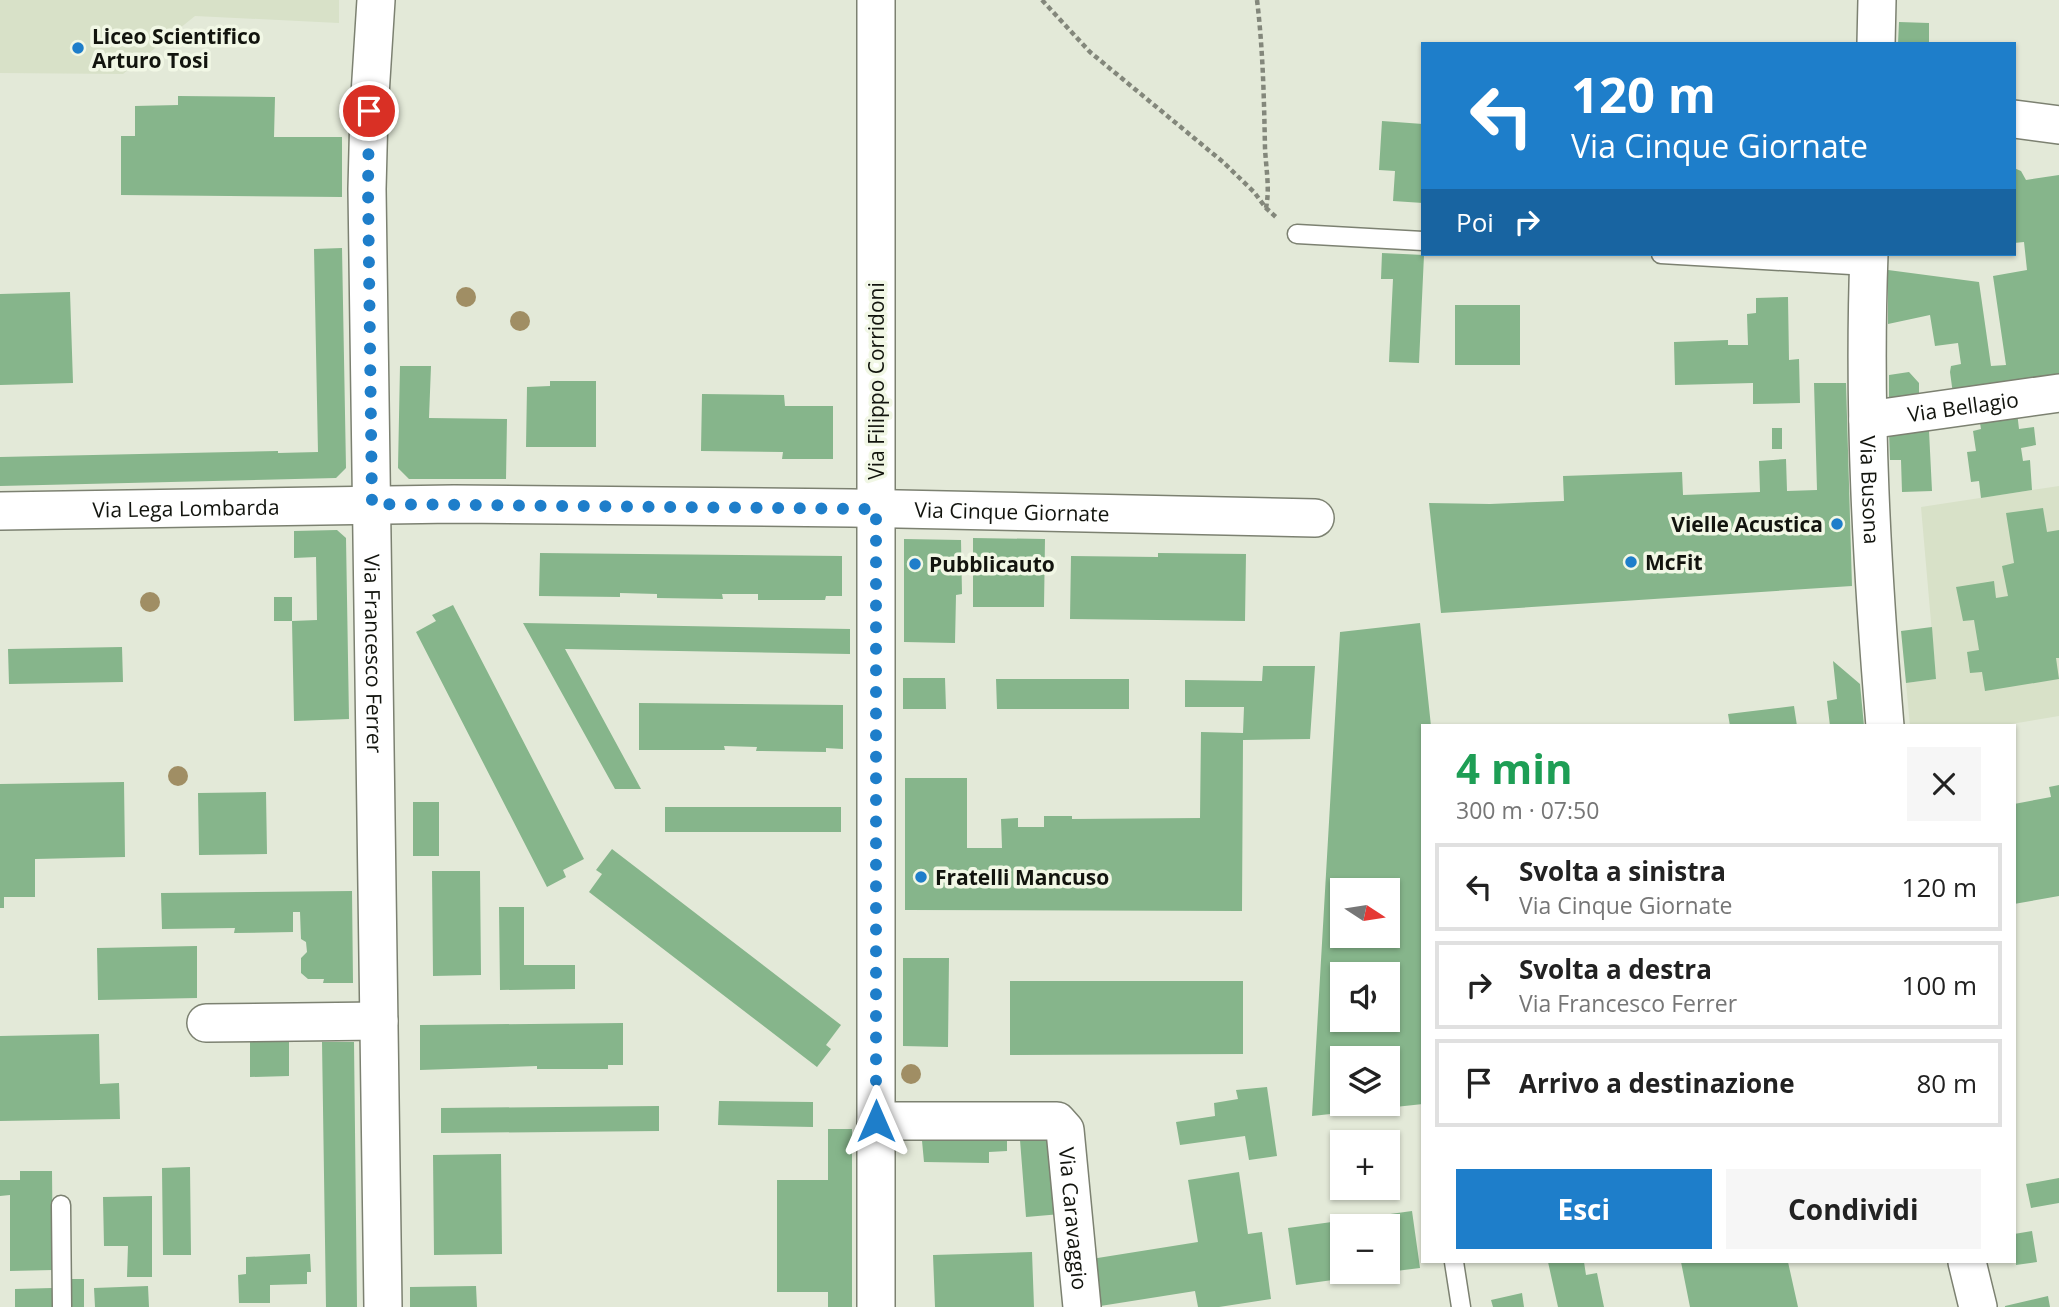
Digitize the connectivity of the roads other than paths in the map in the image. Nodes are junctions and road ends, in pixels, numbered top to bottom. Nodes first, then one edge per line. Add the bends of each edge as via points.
1 (376, 0) edge
2 (876, 0) edge
3 (1877, 0) edge
4 (1876, 42) edge
5 (2016, 118) edge
6 (2059, 125) edge
7 (1297, 234) road end
8 (1421, 241) edge
9 (1730, 256) edge
10 (1868, 260) edge
11 (2059, 393) edge
12 (1868, 420) junction
13 (372, 504) junction
14 (876, 509) junction
15 (0, 511) edge
16 (1315, 518) dead end
17 (1885, 724) edge
18 (379, 1021) junction
19 (206, 1023) dead end
20 (876, 1121) junction
21 (61, 1205) dead end
22 (1454, 1263) edge
23 (1967, 1263) edge
24 (62, 1307) edge
25 (383, 1307) edge
26 (876, 1307) edge
27 (1082, 1307) edge
28 (1461, 1307) edge
29 (1978, 1307) edge

1 - 13 street, Via Francesco Ferrer via 368,188
2 - 14 street, Via Filippo Corridoni
3 - 4 street
5 - 6 street
7 - 8 lane
9 - 10 lane
10 - 12 street, Via Busona
11 - 12 street, Via Bellagio
12 - 17 street, Via Busona via 1875,613
13 - 14 street, Via Cinque Giornate
13 - 15 street, Via Lega Lombarda
13 - 18 street, Via Francesco Ferrer
14 - 16 street, Via Cinque Giornate
14 - 20 street, Via Filippo Corridoni
18 - 19 street
18 - 25 street, Via Francesco Ferrer
20 - 26 street, Via Filippo Corridoni
20 - 27 street, Via Caravaggio via 1054,1119 1060,1123 1065,1130
21 - 24 lane
22 - 28 lane
23 - 29 street

